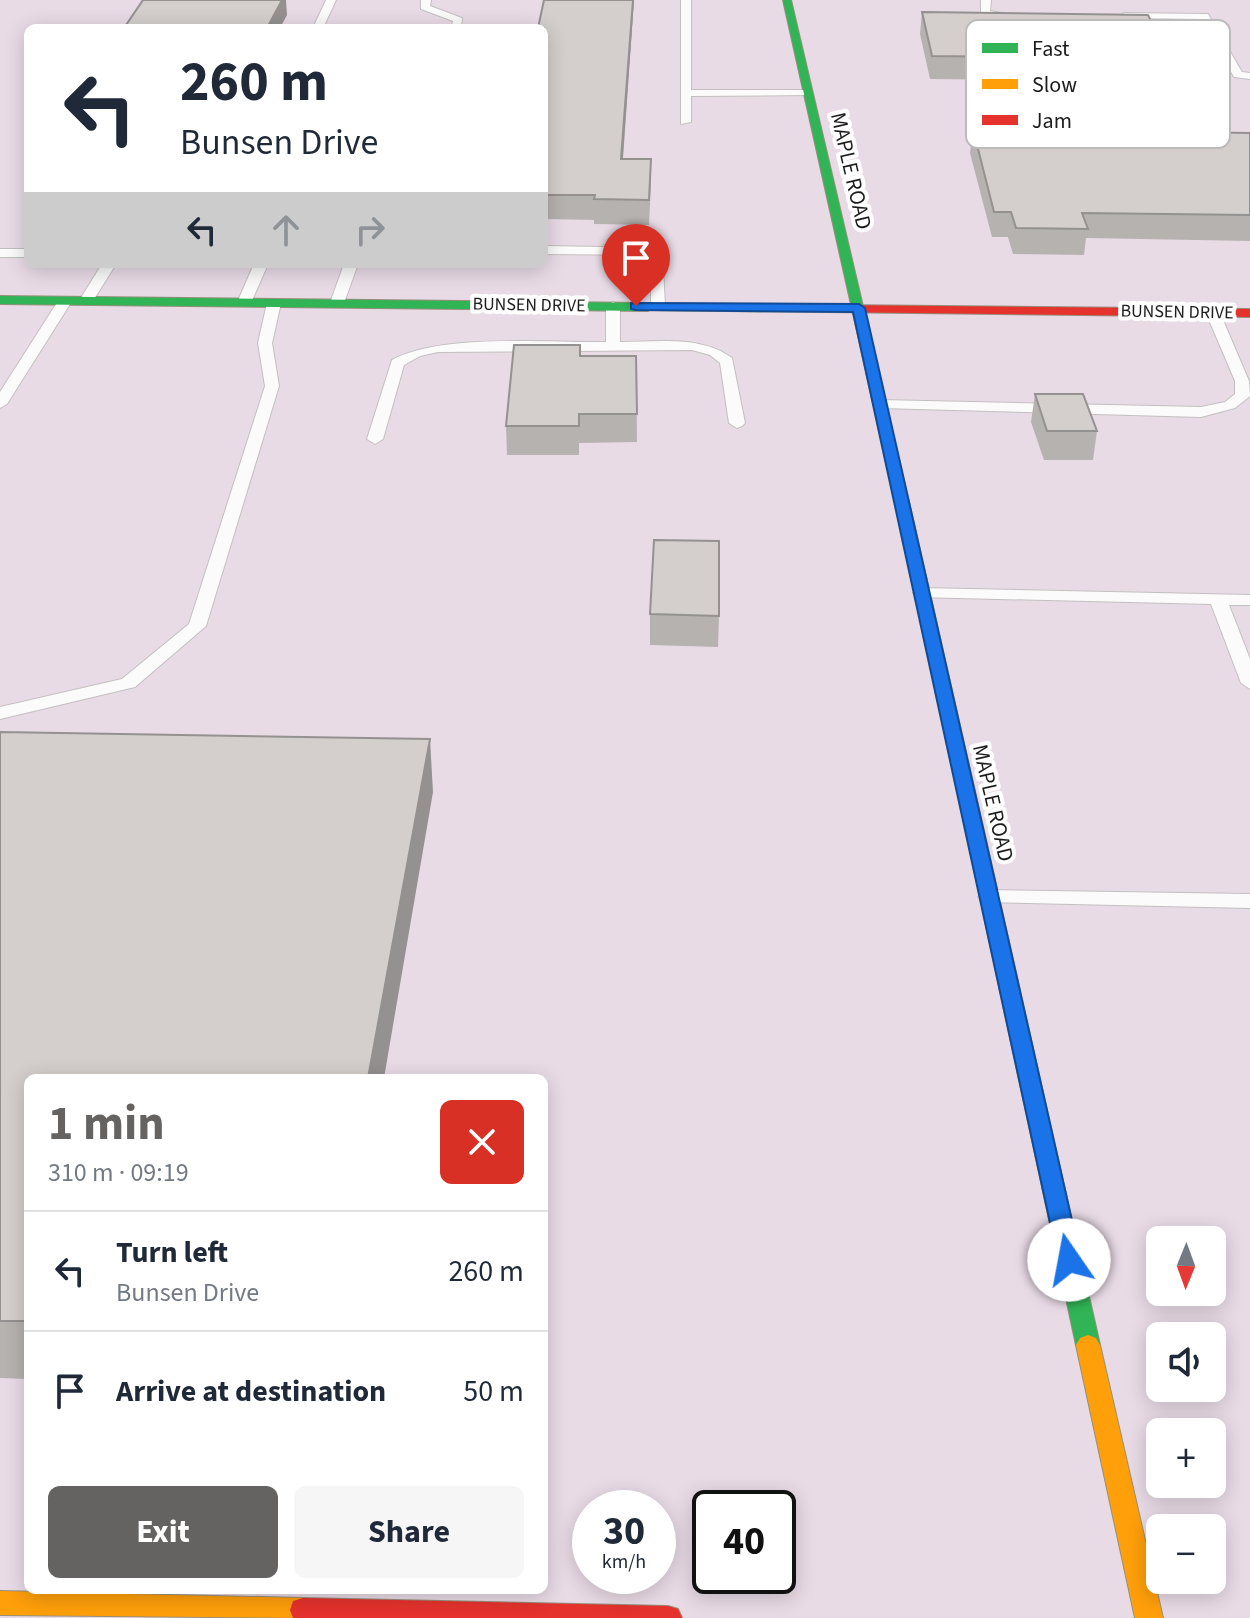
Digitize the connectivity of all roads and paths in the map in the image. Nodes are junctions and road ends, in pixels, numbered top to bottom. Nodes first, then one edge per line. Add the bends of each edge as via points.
1 (331, 0) edge
2 (426, 0) edge
3 (686, 0) edge
4 (787, 0) edge
5 (986, 0) edge
6 (1016, 15) edge
7 (1110, 15) edge
8 (1206, 20) edge
9 (320, 24) edge
10 (457, 24) edge
11 (1230, 61) edge
12 (1250, 76) edge
13 (685, 93) junction
14 (808, 93) junction
15 (685, 122) dead end
16 (548, 250) edge
17 (0, 253) edge
18 (24, 253) edge
19 (107, 268) edge
20 (259, 268) edge
21 (350, 268) edge
22 (0, 300) edge
23 (65, 301) junction
24 (86, 301) junction
25 (244, 303) junction
26 (274, 303) junction
27 (337, 303) junction
28 (613, 306) junction
29 (658, 306) junction
30 (859, 308) junction
31 (1213, 313) junction
32 (1250, 313) edge
33 (613, 346) junction
34 (0, 404) edge
35 (880, 404) junction
36 (737, 423) dead end
37 (375, 439) dead end
38 (922, 593) junction
39 (1218, 599) junction
40 (1250, 600) edge
41 (1250, 683) edge
42 (0, 713) edge
43 (989, 897) junction
44 (1250, 901) edge
45 (0, 1603) edge
46 (668, 1618) edge
47 (1149, 1618) edge

1 - 9 lane
2 - 10 lane via 425,7 458,20
3 - 13 lane
4 - 14 street, MAPLE ROAD
5 - 6 lane via 985,14
7 - 8 lane
11 - 12 lane via 1238,75
13 - 14 lane
13 - 15 lane
14 - 30 street, MAPLE ROAD
16 - 29 lane via 657,251
17 - 18 lane
19 - 24 lane
20 - 25 lane
21 - 27 lane
22 - 23 street, BUNSEN DRIVE
23 - 24 street, BUNSEN DRIVE
23 - 34 lane
24 - 25 street, BUNSEN DRIVE
25 - 26 street, BUNSEN DRIVE
26 - 27 street, BUNSEN DRIVE
26 - 42 lane via 265,343 272,386 197,626 128,683
27 - 28 street, BUNSEN DRIVE
28 - 29 street, BUNSEN DRIVE
28 - 33 lane
29 - 30 street, BUNSEN DRIVE
30 - 31 street, BUNSEN DRIVE
30 - 35 street, MAPLE ROAD
31 - 32 street, BUNSEN DRIVE
31 - 35 lane via 1242,381 1243,395 1230,405 1201,412
33 - 36 lane via 692,346 715,352 727,361
33 - 37 lane via 438,348 415,353 397,363
35 - 38 street, MAPLE ROAD
38 - 39 lane
38 - 43 street, MAPLE ROAD
39 - 40 lane
39 - 41 lane
43 - 44 lane
43 - 47 street, MAPLE ROAD
45 - 46 street

